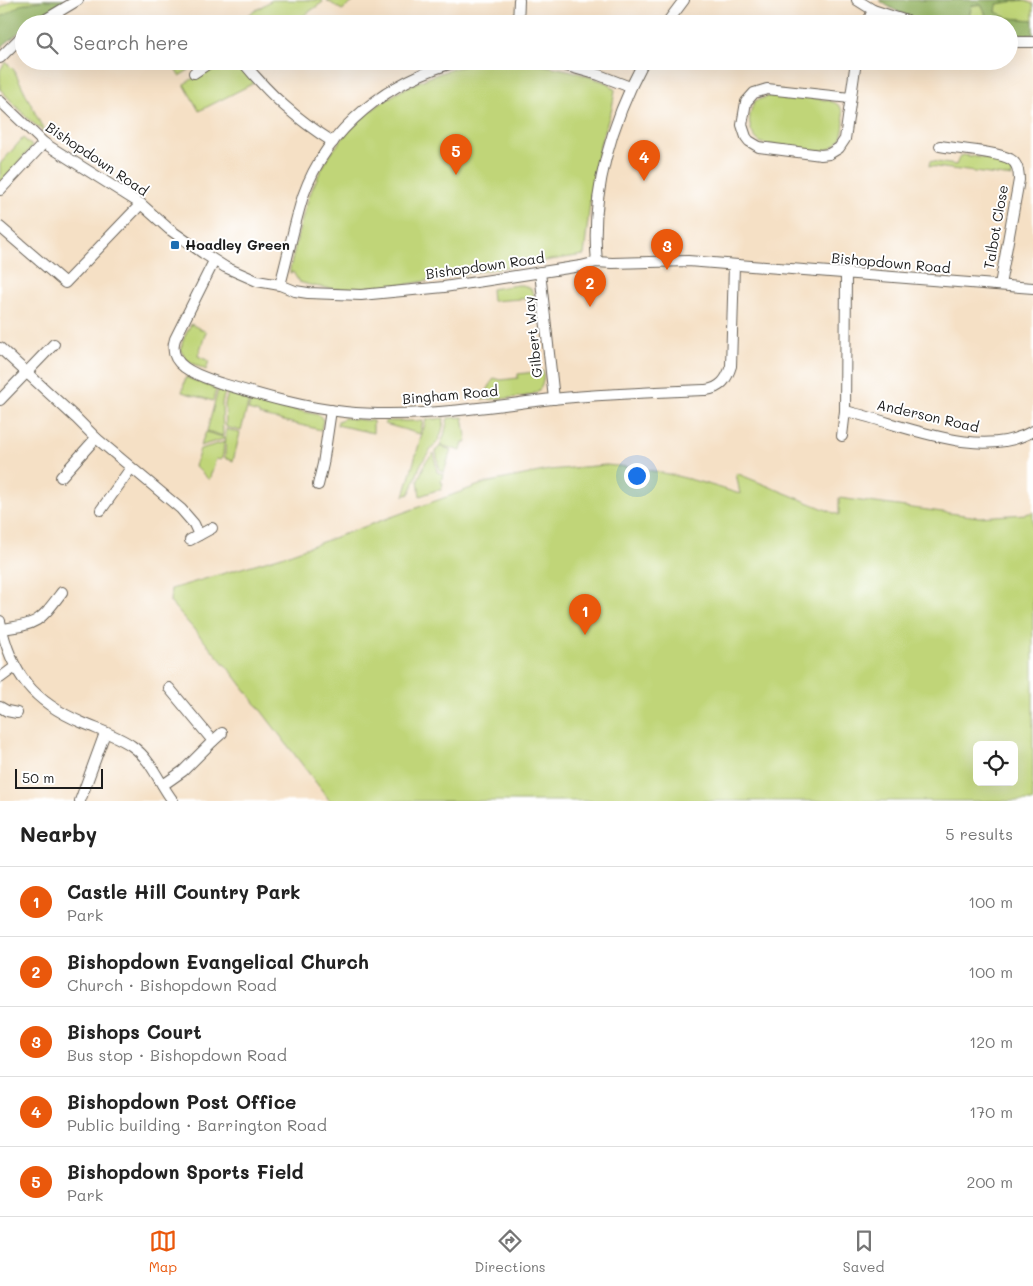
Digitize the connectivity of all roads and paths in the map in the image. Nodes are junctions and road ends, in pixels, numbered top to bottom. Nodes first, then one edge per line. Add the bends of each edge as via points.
1 (78, 0) edge
2 (519, 0) edge
3 (684, 0) edge
4 (857, 0) edge
5 (873, 10) junction
6 (53, 15) edge
7 (518, 15) edge
8 (673, 15) edge
9 (871, 15) edge
10 (888, 15) edge
11 (1018, 42) edge
12 (1033, 42) edge
13 (15, 43) edge
14 (0, 58) edge
15 (198, 70) edge
16 (249, 70) edge
17 (433, 70) edge
18 (581, 70) edge
19 (639, 70) edge
20 (855, 70) edge
21 (194, 73) dead end
22 (630, 87) junction
23 (850, 98) junction
24 (0, 101) edge
25 (333, 142) junction
26 (44, 143) junction
27 (940, 146) dead end
28 (0, 190) edge
29 (141, 204) junction
30 (0, 227) edge
31 (214, 261) junction
32 (597, 262) junction
33 (734, 265) junction
34 (540, 272) junction
35 (846, 273) junction
36 (280, 285) junction
37 (1000, 285) junction
38 (1033, 288) edge
39 (54, 344) dead end
40 (0, 348) edge
41 (27, 373) junction
42 (554, 399) junction
43 (0, 400) edge
44 (331, 410) junction
45 (845, 411) junction
46 (1033, 431) edge
47 (842, 436) dead end
48 (96, 438) junction
49 (131, 468) junction
50 (61, 477) dead end
51 (318, 485) dead end
52 (101, 510) dead end
53 (212, 528) dead end
54 (62, 592) dead end
55 (1, 625) edge
56 (14, 668) junction
57 (0, 678) edge
58 (169, 688) dead end
59 (0, 707) edge
60 (17, 713) dead end
61 (105, 733) junction
62 (222, 734) dead end
63 (212, 741) junction
64 (164, 785) junction
65 (80, 801) edge
66 (173, 801) edge

1 - 6 street
2 - 7 street
3 - 8 street
4 - 5 street
5 - 9 street
5 - 10 street
11 - 12 street
13 - 14 street
15 - 21 street
16 - 25 street via 280,103
17 - 25 street via 385,94 358,114
18 - 22 street
19 - 22 street
20 - 23 street
22 - 32 street via 604,170 597,218
23 - 23 street via 767,89 759,91 746,102 743,131 749,141 760,147 829,154 845,139
24 - 26 street, Bishopdown Road
25 - 36 street via 317,166 304,195
26 - 28 street
26 - 29 street, Bishopdown Road
27 - 37 street, Talbot Close via 1000,155 1015,163 1019,171
29 - 30 street via 64,284
29 - 31 street, Bishopdown Road
31 - 36 street, Bishopdown Road via 257,281
31 - 44 street, Bingham Road via 177,334 173,348 176,360 189,371 216,381
32 - 33 street, Bishopdown Road via 688,261
32 - 34 street, Bishopdown Road
33 - 35 street, Bishopdown Road
33 - 42 street, Bingham Road via 731,366 721,384 706,390
34 - 36 street, Bishopdown Road via 362,295 308,293
34 - 42 street, Gilbert Way
35 - 37 street, Bishopdown Road
35 - 45 street
37 - 38 street, Bishopdown Road
39 - 41 street
40 - 41 street
41 - 43 street
41 - 48 street
42 - 44 street, Bingham Road via 384,414
44 - 51 street
45 - 46 street, Anderson Road via 967,443 1000,442
45 - 47 street
48 - 49 street
48 - 50 street
49 - 52 street
49 - 53 street via 181,509 194,524 195,538
54 - 55 street via 39,620 25,625
55 - 56 street
56 - 57 street
56 - 61 street via 29,687 53,708
58 - 63 street
59 - 60 street
61 - 64 street via 138,750
61 - 65 street
62 - 63 street
63 - 64 street via 183,771
64 - 66 street

